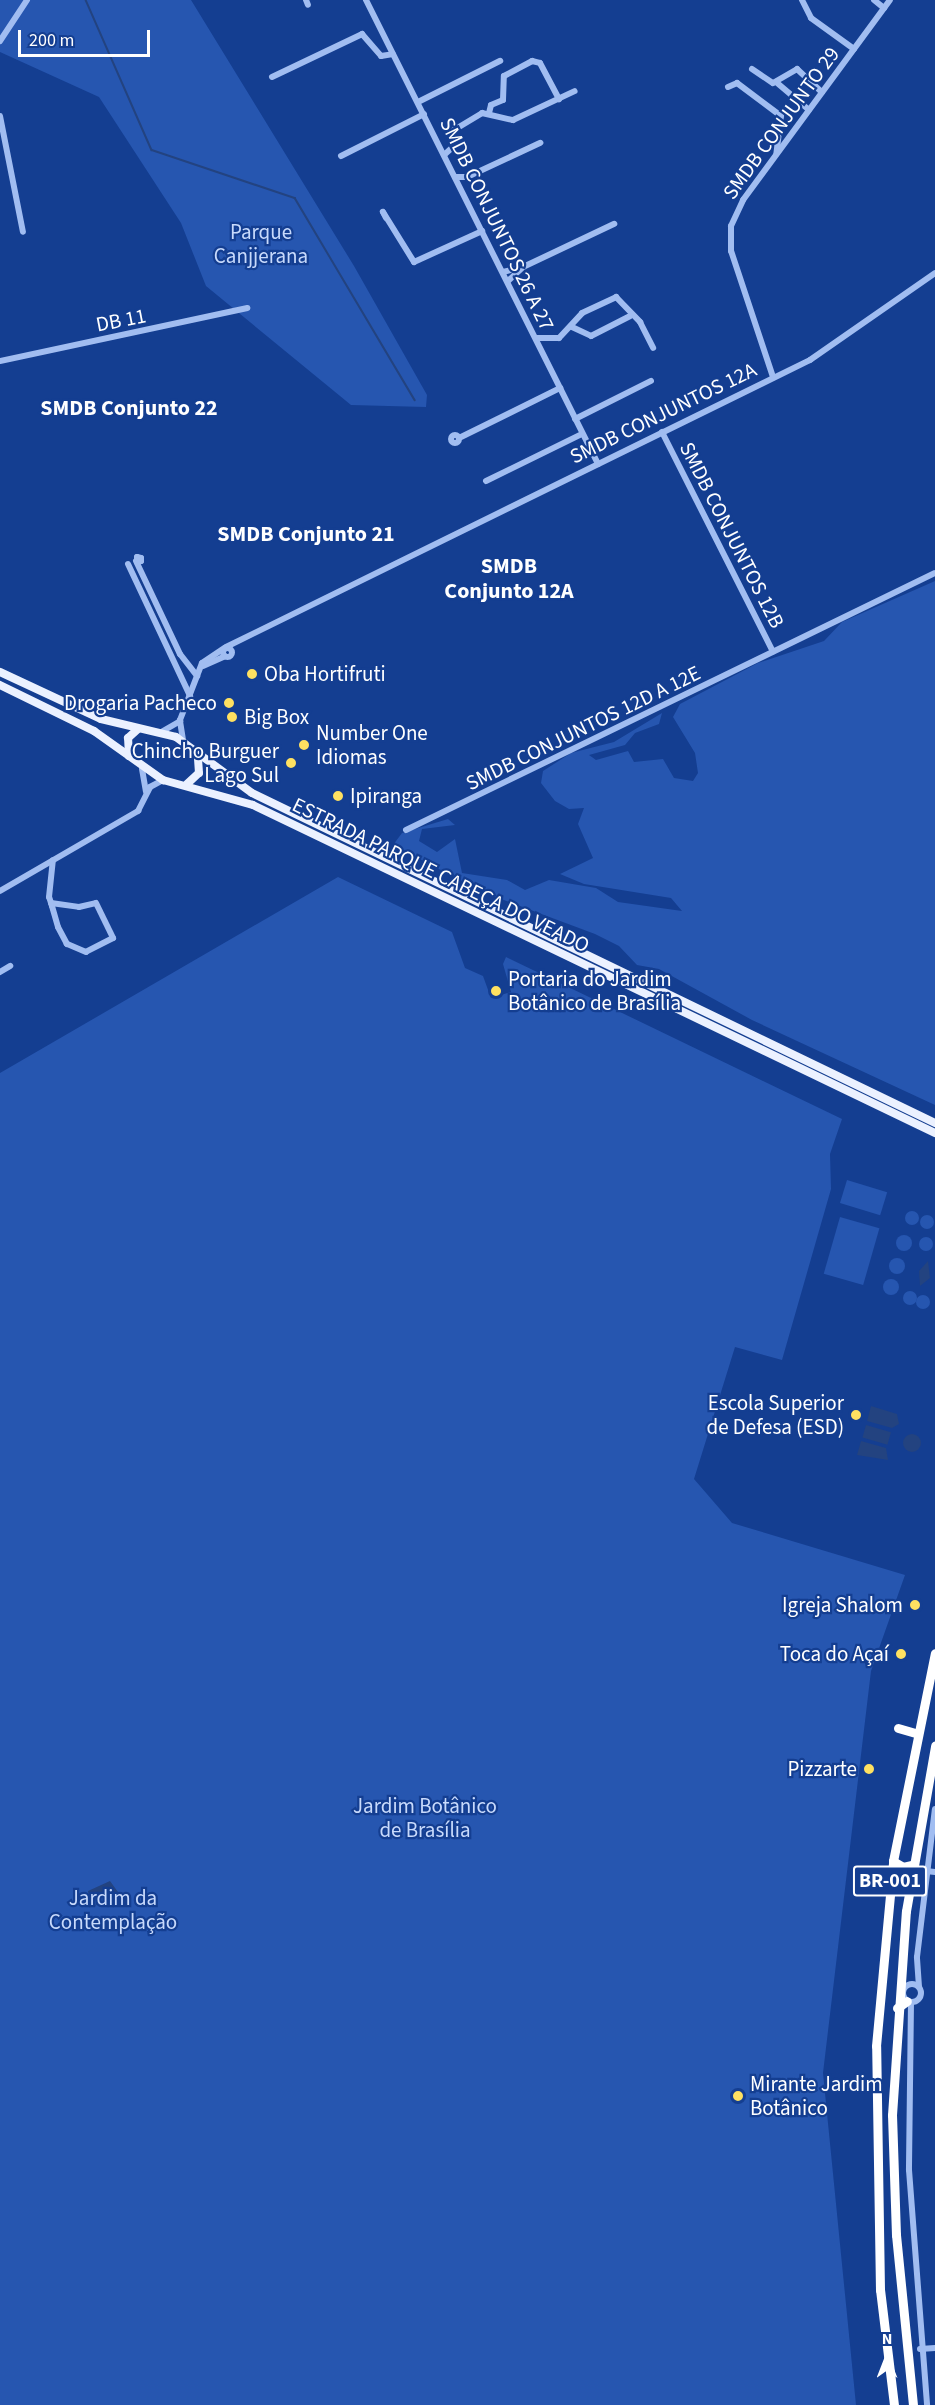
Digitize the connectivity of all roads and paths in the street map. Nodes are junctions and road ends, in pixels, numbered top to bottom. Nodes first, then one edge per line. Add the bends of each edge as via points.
1 (27, 0) edge
2 (366, 0) edge
3 (802, 0) edge
4 (874, 0) edge
5 (890, 0) edge
6 (884, 8) junction
7 (0, 41) edge
8 (854, 49) junction
9 (393, 54) junction
10 (384, 57) junction
11 (500, 61) dead end
12 (397, 62) junction
13 (752, 69) dead end
14 (272, 77) dead end
15 (777, 82) junction
16 (728, 87) dead end
17 (574, 91) dead end
18 (822, 92) junction
19 (559, 99) junction
20 (418, 102) junction
21 (809, 110) junction
22 (489, 113) junction
23 (424, 114) junction
24 (0, 116) edge
25 (540, 143) dead end
26 (776, 154) junction
27 (444, 155) junction
28 (341, 156) dead end
29 (455, 177) junction
30 (467, 177) junction
31 (461, 188) junction
32 (386, 218) dead end
33 (614, 224) dead end
34 (482, 231) junction
35 (23, 232) dead end
36 (523, 267) junction
37 (503, 272) junction
38 (935, 273) edge
39 (508, 281) junction
40 (247, 308) dead end
41 (630, 316) junction
42 (572, 327) junction
43 (536, 338) junction
44 (552, 341) junction
45 (653, 348) dead end
46 (545, 356) junction
47 (0, 361) edge
48 (773, 377) junction
49 (651, 381) dead end
50 (560, 388) junction
51 (575, 418) junction
52 (662, 432) junction
53 (582, 434) junction
54 (459, 438) dead end
55 (598, 464) junction
56 (486, 481) dead end
57 (139, 560) dead end
58 (128, 564) dead end
59 (935, 573) edge
60 (227, 649) junction
61 (773, 652) junction
62 (200, 669) junction
63 (0, 672) edge
64 (197, 676) junction
65 (0, 685) edge
66 (190, 696) junction
67 (180, 720) junction
68 (138, 729) junction
69 (163, 731) junction
70 (185, 743) junction
71 (129, 756) junction
72 (198, 757) junction
73 (142, 769) junction
74 (163, 780) junction
75 (187, 784) junction
76 (146, 792) junction
77 (406, 830) dead end
78 (53, 860) junction
79 (0, 891) edge
80 (51, 903) junction
81 (10, 966) dead end
82 (0, 972) edge
83 (826, 1070) junction
84 (835, 1074) junction
85 (822, 1079) junction
86 (831, 1084) junction
87 (935, 1123) edge
88 (935, 1133) edge
89 (935, 1653) edge
90 (898, 1728) dead end
91 (915, 1732) junction
92 (935, 1746) edge
93 (932, 1780) edge
94 (935, 1809) edge
95 (933, 1833) edge
96 (892, 1860) junction
97 (912, 1865) junction
98 (926, 1871) junction
99 (935, 1872) edge
100 (888, 1907) junction
101 (906, 1911) junction
102 (900, 1974) junction
103 (913, 1984) junction
104 (911, 2002) junction
105 (897, 2008) junction
106 (875, 2112) junction
107 (892, 2115) junction
108 (892, 2132) junction
109 (876, 2133) junction
110 (935, 2348) edge
111 (920, 2349) junction
112 (894, 2405) edge
113 (913, 2405) edge
114 (927, 2405) edge

1 - 7 street
2 - 9 street, SMDB CONJUNTOS 26 A 27
3 - 8 street via 811,18
4 - 6 street
5 - 6 street, SMDB CONJUNTO 29
6 - 8 street, SMDB CONJUNTO 29
8 - 18 street, SMDB CONJUNTO 29
9 - 10 street
9 - 12 street, SMDB CONJUNTOS 26 A 27
10 - 12 street
10 - 14 street via 362,34
11 - 20 street
12 - 20 street, SMDB CONJUNTOS 26 A 27
13 - 15 street
15 - 18 street via 797,69
15 - 21 street
16 - 26 street via 739,84 781,117
17 - 19 street
18 - 21 street, SMDB CONJUNTO 29
19 - 22 street via 510,120
19 - 22 street via 540,63 532,61 504,76 503,100 490,105
20 - 23 street, SMDB CONJUNTOS 26 A 27
21 - 26 street, SMDB CONJUNTO 29
22 - 27 street via 456,127 453,146
23 - 27 street, SMDB CONJUNTOS 26 A 27
23 - 28 street
24 - 35 street
25 - 30 street
26 - 48 street, SMDB CONJUNTO 29 via 736,211 730,238
27 - 29 street, SMDB CONJUNTOS 26 A 27
29 - 30 street
29 - 31 street, SMDB CONJUNTOS 26 A 27
30 - 31 street
31 - 34 street, SMDB CONJUNTOS 26 A 27
32 - 34 street via 414,262
33 - 36 street
34 - 37 street, SMDB CONJUNTOS 26 A 27
36 - 37 street
36 - 39 street
37 - 39 street, SMDB CONJUNTOS 26 A 27
38 - 48 street, SMDB CONJUNTOS 12A via 835,346
39 - 43 street, SMDB CONJUNTOS 26 A 27
40 - 47 street, DB 11
41 - 42 street via 591,336
41 - 42 street via 614,298 582,313
41 - 45 street via 640,322
42 - 44 street
43 - 44 street
43 - 46 street, SMDB CONJUNTOS 26 A 27
44 - 46 street
46 - 50 street, SMDB CONJUNTOS 26 A 27
48 - 52 street, SMDB CONJUNTOS 12A
49 - 51 street
50 - 51 street, SMDB CONJUNTOS 26 A 27
50 - 54 street
51 - 53 street, SMDB CONJUNTOS 26 A 27
52 - 55 street, SMDB CONJUNTOS 12A
52 - 61 street, SMDB CONJUNTOS 12B
53 - 55 street, SMDB CONJUNTOS 26 A 27
53 - 56 street
55 - 60 street, SMDB CONJUNTOS 12A
57 - 64 street via 139,568 180,654
58 - 66 street
59 - 61 street, SMDB CONJUNTOS 12D A 12E
60 - 62 street via 225,656
60 - 62 street, SMDB CONJUNTOS 12A via 209,655
61 - 77 street, SMDB CONJUNTOS 12D A 12E
62 - 64 street
63 - 68 main road via 85,713
64 - 66 street
65 - 71 main road via 84,726
66 - 67 street
67 - 69 street
67 - 70 street
68 - 69 main road
68 - 71 main road via 129,738
69 - 70 main road
70 - 72 main road
71 - 73 main road
72 - 75 main road via 199,773
72 - 83 main road, ESTRADA PARQUE CABEÇA DO VEADO via 258,796
73 - 74 main road
73 - 76 street
74 - 75 main road
74 - 76 street
75 - 85 main road, ESTRADA PARQUE CABEÇA DO VEADO via 283,819
76 - 78 street via 138,811
78 - 79 street
78 - 80 street
80 - 80 street via 73,950 93,950 113,938 96,903 80,907
81 - 82 street
83 - 84 main road, ESTRADA PARQUE CABEÇA DO VEADO
83 - 85 main road
84 - 86 main road
84 - 87 main road, ESTRADA PARQUE CABEÇA DO VEADO
85 - 86 main road, ESTRADA PARQUE CABEÇA DO VEADO
86 - 88 main road, ESTRADA PARQUE CABEÇA DO VEADO
89 - 91 highway, BR-001
90 - 91 highway
91 - 96 highway, BR-001
92 - 93 highway, BR-001
93 - 97 highway, BR-001
94 - 95 street
95 - 98 street
96 - 97 highway via 903,1868
96 - 100 highway, BR-001
97 - 101 highway, BR-001
98 - 99 street
98 - 103 street
100 - 101 highway via 898,1904
100 - 106 highway, BR-001
101 - 102 highway, BR-001
102 - 103 highway
102 - 105 highway, BR-001
103 - 104 street
103 - 104 street
104 - 105 highway
104 - 111 street via 909,2170
105 - 107 highway, BR-001
106 - 107 highway via 881,2118
106 - 109 highway, BR-001
107 - 108 highway, BR-001
108 - 109 highway via 884,2128
108 - 113 highway, BR-001
109 - 112 highway, BR-001 via 880,2290
110 - 111 street
111 - 114 street

